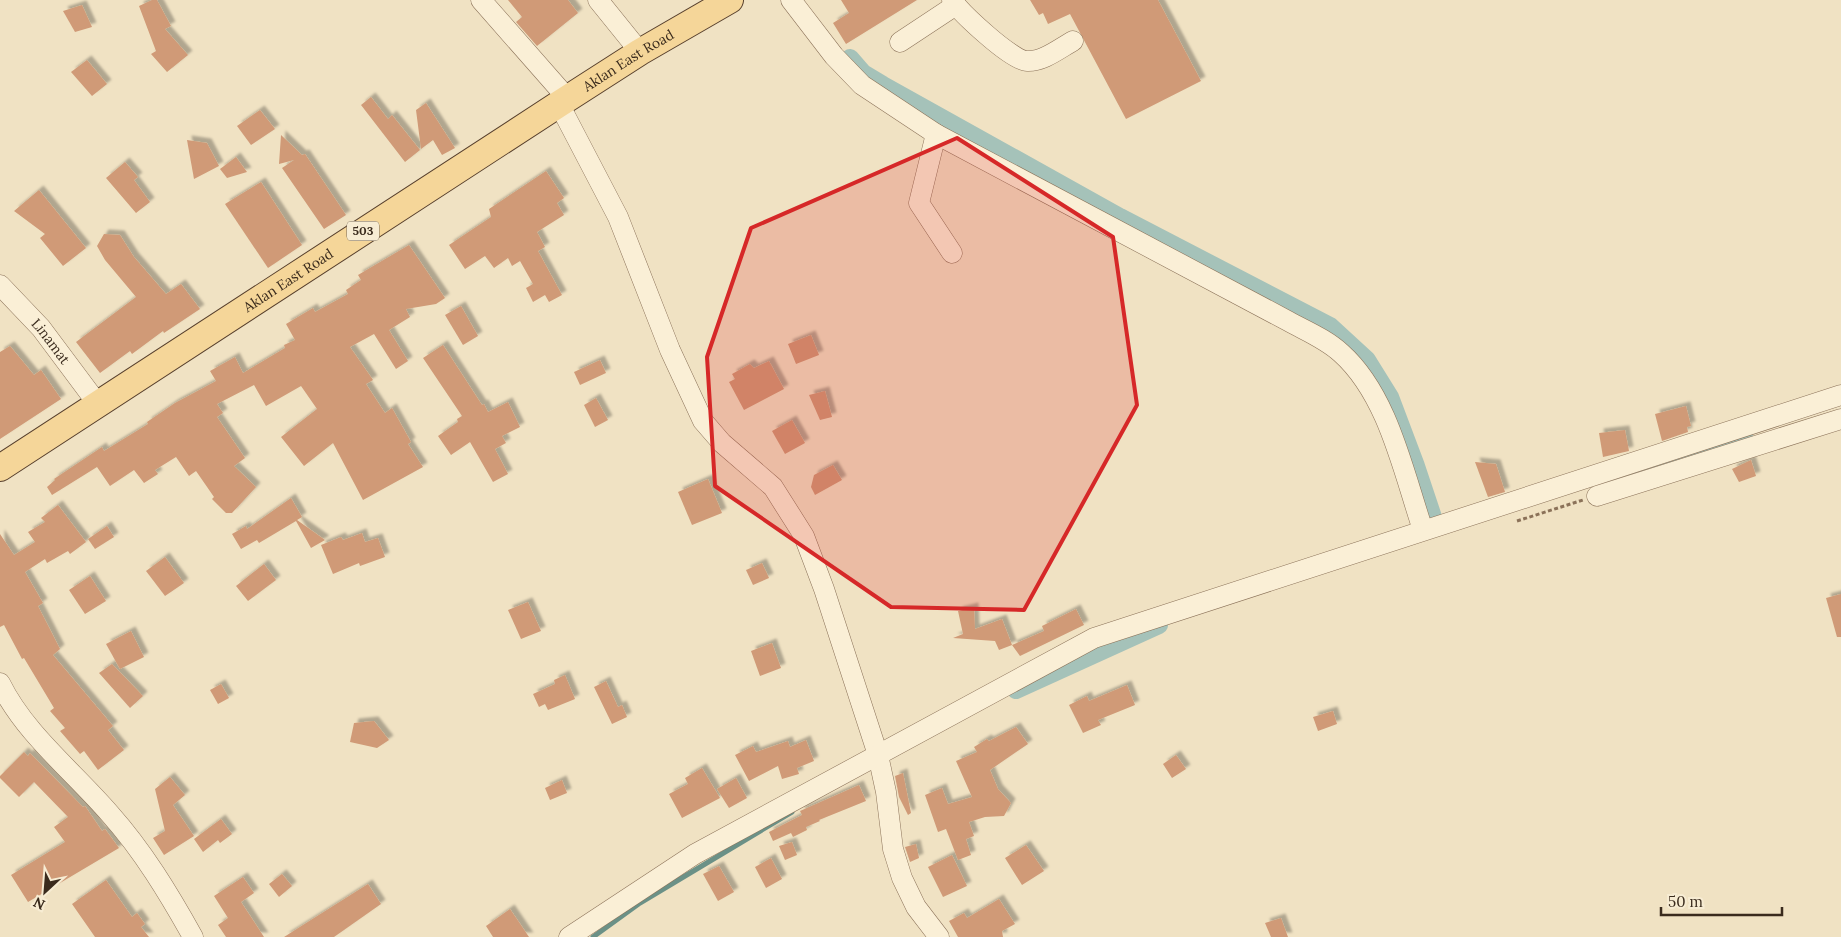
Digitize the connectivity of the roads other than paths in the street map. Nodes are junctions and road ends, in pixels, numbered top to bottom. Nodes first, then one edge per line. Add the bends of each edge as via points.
1 (481, 0) edge
2 (598, 0) edge
3 (730, 0) edge
4 (791, 0) edge
5 (954, 3) edge
6 (1073, 41) dead end
7 (900, 42) dead end
8 (640, 52) junction
9 (563, 101) junction
10 (936, 134) junction
11 (952, 252) dead end
12 (0, 285) edge
13 (1841, 395) edge
14 (97, 403) junction
15 (1841, 419) edge
16 (0, 468) edge
17 (1597, 496) dead end
18 (1423, 530) junction
19 (0, 683) edge
20 (878, 754) junction
21 (193, 937) edge
22 (569, 937) edge
23 (939, 937) edge

1 - 9 street
2 - 8 street
3 - 8 main road, Aklan East Road / 503
4 - 10 street via 856,79
5 - 6 street via 1011,54 1025,61 1038,60
5 - 7 street
8 - 9 main road, Aklan East Road / 503
9 - 14 main road, Aklan East Road / 503
9 - 20 street via 618,217 670,350 703,421 722,443 773,487 804,536
10 - 11 street via 919,203
10 - 18 street via 1340,352 1366,378 1379,404
12 - 14 street, Linamat via 41,328
13 - 18 street
14 - 16 main road, Aklan East Road / 503
15 - 17 street
18 - 20 street via 1094,638
19 - 21 street via 22,718 111,815 166,889
20 - 22 street via 694,854
20 - 23 street via 893,849 902,878 916,907

